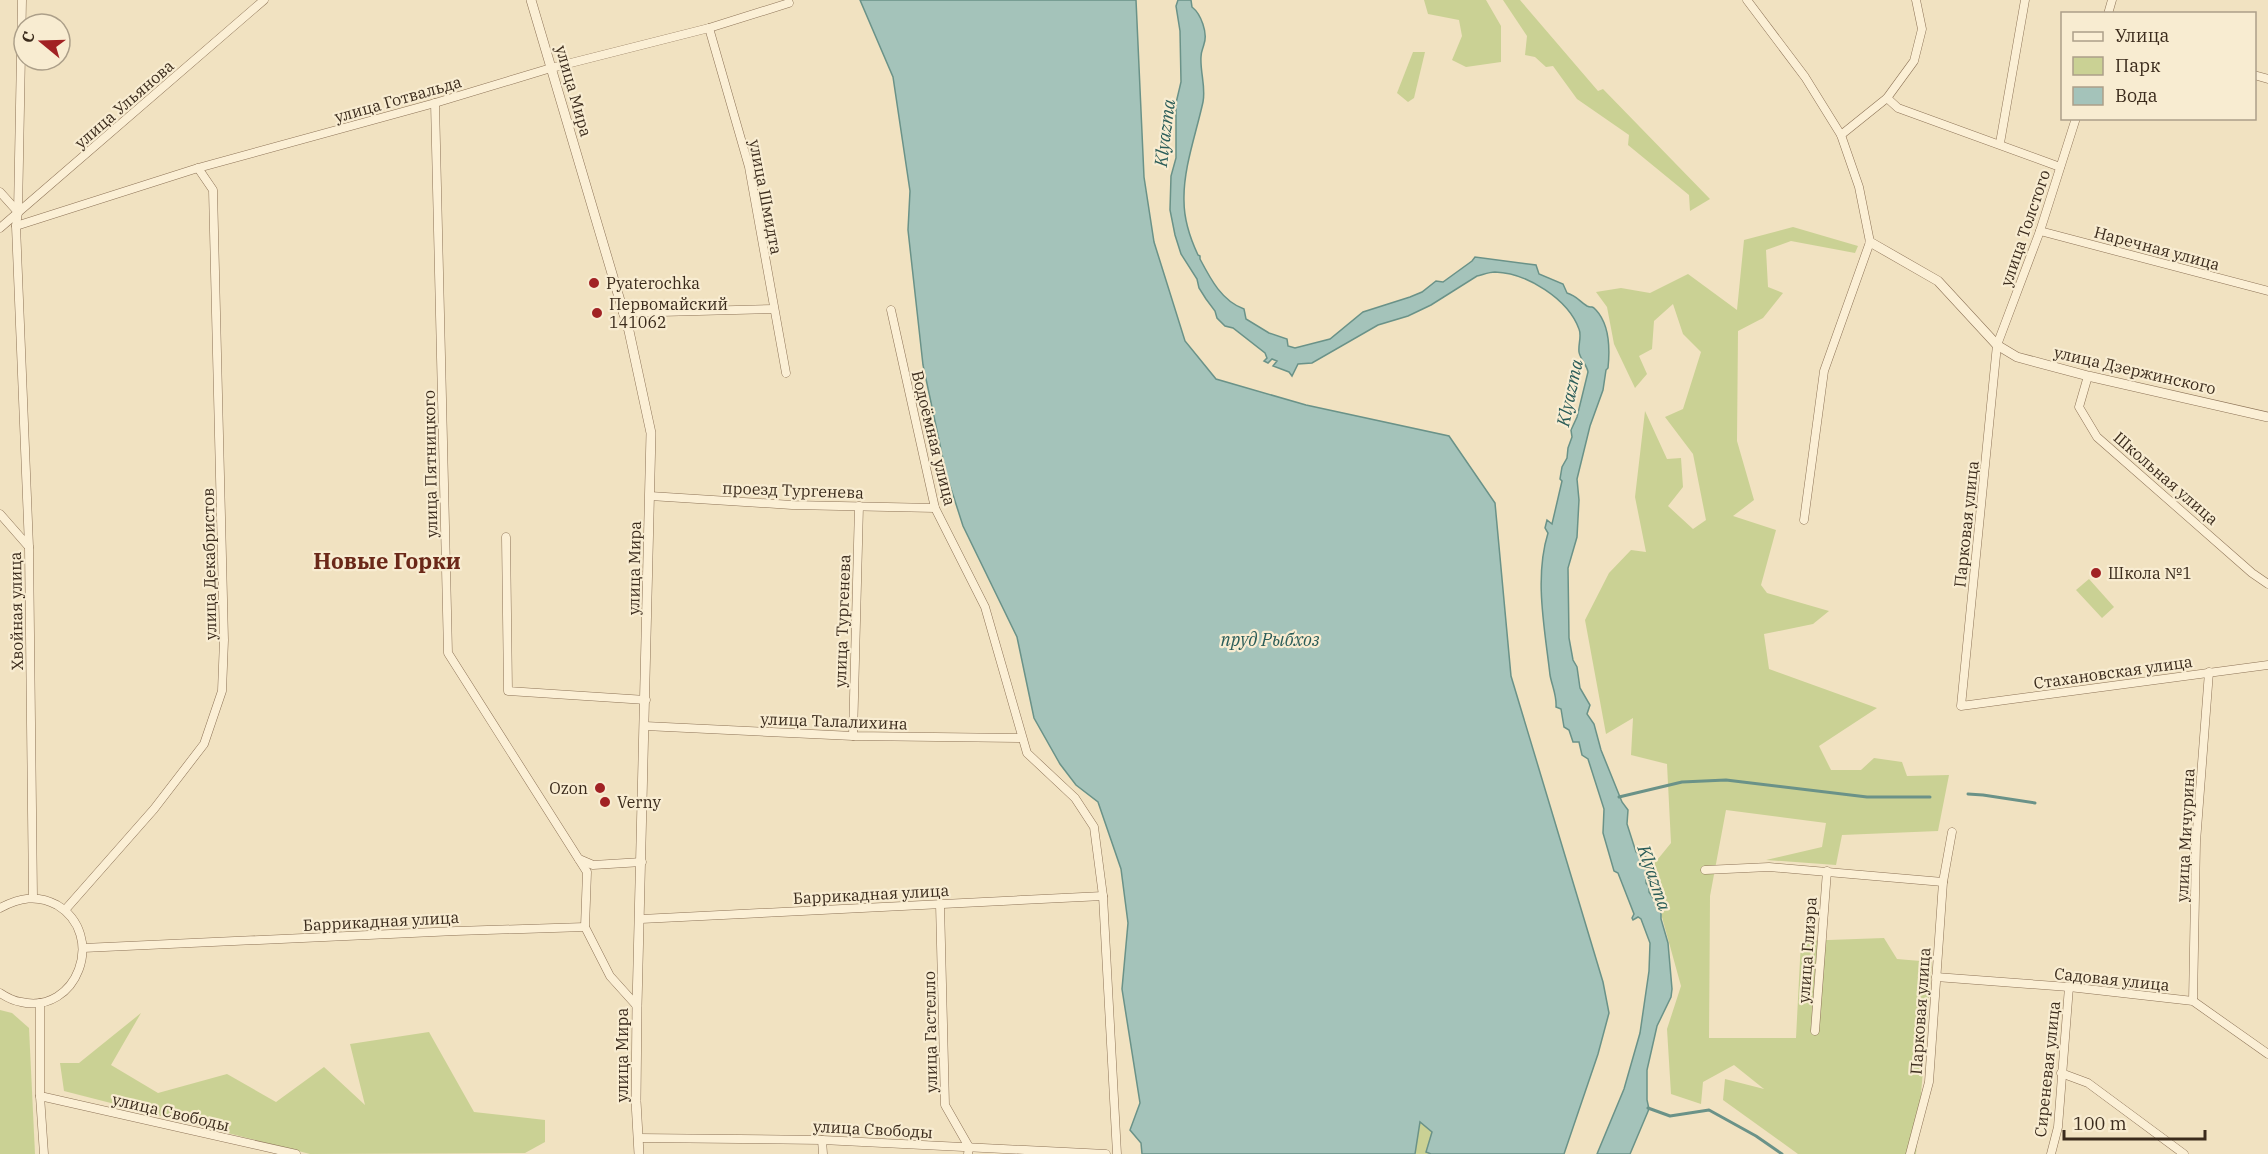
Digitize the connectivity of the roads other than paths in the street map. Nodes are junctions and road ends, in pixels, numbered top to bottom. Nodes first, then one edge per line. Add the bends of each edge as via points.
1 (22, 0) edge
2 (251, 0) edge
3 (531, 0) edge
4 (1747, 0) edge
5 (1917, 0) edge
6 (2025, 0) edge
7 (262, 2) edge
8 (789, 3) dead end
9 (709, 28) junction
10 (551, 68) junction
11 (1887, 98) junction
12 (435, 104) junction
13 (2075, 120) edge
14 (1841, 135) junction
15 (2000, 143) junction
16 (2060, 166) junction
17 (198, 168) junction
18 (0, 192) edge
19 (18, 213) junction
20 (16, 226) junction
21 (0, 228) edge
22 (2040, 231) junction
23 (1870, 242) junction
24 (2268, 291) edge
25 (774, 309) junction
26 (891, 310) dead end
27 (623, 314) junction
28 (1997, 345) junction
29 (786, 374) dead end
30 (2088, 376) junction
31 (2268, 417) edge
32 (650, 496) junction
33 (859, 506) junction
34 (936, 508) junction
35 (0, 513) edge
36 (1804, 520) dead end
37 (506, 537) dead end
38 (29, 547) junction
39 (2268, 584) edge
40 (2268, 665) edge
41 (2209, 672) junction
42 (646, 700) junction
43 (1961, 706) joint
44 (645, 726) junction
45 (853, 736) junction
46 (1022, 738) junction
47 (1952, 832) dead end
48 (579, 859) junction
49 (642, 862) junction
50 (1705, 870) dead end
51 (1827, 871) junction
52 (1943, 882) junction
53 (1103, 896) junction
54 (33, 898) junction
55 (940, 904) junction
56 (0, 908) edge
57 (65, 910) junction
58 (640, 919) junction
59 (585, 927) junction
60 (83, 948) junction
61 (1936, 977) junction
62 (2069, 987) junction
63 (0, 993) edge
64 (2193, 1001) junction
65 (40, 1003) junction
66 (637, 1006) junction
67 (1815, 1031) dead end
68 (2268, 1054) edge
69 (2061, 1073) junction
70 (40, 1096) junction
71 (638, 1138) junction
72 (822, 1140) junction
73 (968, 1150) edge
74 (44, 1154) edge
75 (296, 1154) edge
76 (639, 1154) edge
77 (823, 1154) edge
78 (1106, 1154) edge
79 (1117, 1154) edge
80 (1910, 1154) edge
81 (2051, 1154) edge
82 (2184, 1154) edge

1 - 19 street, Хвойная улица
2 - 7 street
3 - 10 street, улица Мира
4 - 14 street via 1805,77
5 - 11 street via 1922,29 1914,61
6 - 15 street
7 - 19 street, улица Ульянова
8 - 9 street, улица Готвальда
9 - 10 street, улица Готвальда
9 - 25 street, улица Шмидта via 749,167
10 - 12 street, улица Готвальда
10 - 27 street, улица Мира
11 - 14 street
11 - 15 street via 1898,108
12 - 17 street, улица Готвальда
12 - 48 street, улица Пятницкого via 448,653
13 - 16 street, улица Толстого
14 - 23 street via 1859,187
15 - 16 street
16 - 22 street, улица Толстого
17 - 20 street, улица Готвальда
17 - 57 street, улица Декабристов via 213,190 225,639 222,691 204,744 154,809
18 - 19 street
19 - 20 street, Хвойная улица
19 - 21 street, улица Ульянова
20 - 38 street, Хвойная улица
22 - 24 street, Наречная улица
22 - 28 street, улица Толстого
23 - 28 street via 1938,281
23 - 36 street via 1824,370
25 - 27 street
25 - 29 street, улица Шмидта
26 - 34 street, Водоёмная улица
27 - 32 street, улица Мира via 651,433
28 - 30 street, улица Дзержинского via 2017,357
28 - 43 street, Парковая улица
30 - 31 street, улица Дзержинского
30 - 39 street, Школьная улица via 2079,407 2097,437
32 - 33 street, проезд Тургенева via 792,506
32 - 42 street, улица Мира
33 - 34 street, проезд Тургенева
33 - 45 street, улица Тургенева
34 - 46 street, Водоёмная улица via 985,607
35 - 38 street
37 - 42 street via 508,691
38 - 54 street, Хвойная улица
40 - 41 street, Стахановская улица
41 - 43 street, Стахановская улица
41 - 64 street, улица Мичурина via 2196,843
42 - 44 street, улица Мира
44 - 45 street, улица Талалихина
44 - 49 street, улица Мира
45 - 46 street, улица Талалихина
46 - 53 street, Водоёмная улица via 1027,753 1075,798 1094,827
47 - 52 street, Парковая улица
48 - 49 street via 593,865
48 - 59 street, улица Пятницкого via 587,872
49 - 58 street, улица Мира
50 - 51 street via 1769,867
51 - 52 street
51 - 67 street, улица Глиэра
52 - 61 street, Парковая улица
53 - 55 street, Баррикадная улица
53 - 79 street, Водоёмная улица
54 - 56 street via 15,900
54 - 57 street
55 - 58 street, Баррикадная улица
55 - 73 street, улица Гастелло via 945,1105
57 - 60 street via 81,933
58 - 66 street, улица Мира
59 - 60 street, Баррикадная улица
59 - 66 street via 610,976
60 - 65 street via 74,980 59,995
61 - 62 street, Садовая улица
61 - 80 street, Парковая улица via 1929,1082
62 - 64 street, Садовая улица
62 - 69 street, Сиреневая улица
63 - 65 street via 22,1003
64 - 68 street, Садовая улица
65 - 70 street
66 - 71 street, улица Мира
69 - 81 street, Сиреневая улица via 2058,1127
69 - 82 street via 2088,1083
70 - 74 street
70 - 75 street, улица Свободы
71 - 72 street, улица Свободы
71 - 76 street, улица Мира
72 - 73 street, улица Свободы
72 - 77 street
73 - 78 street, улица Свободы

